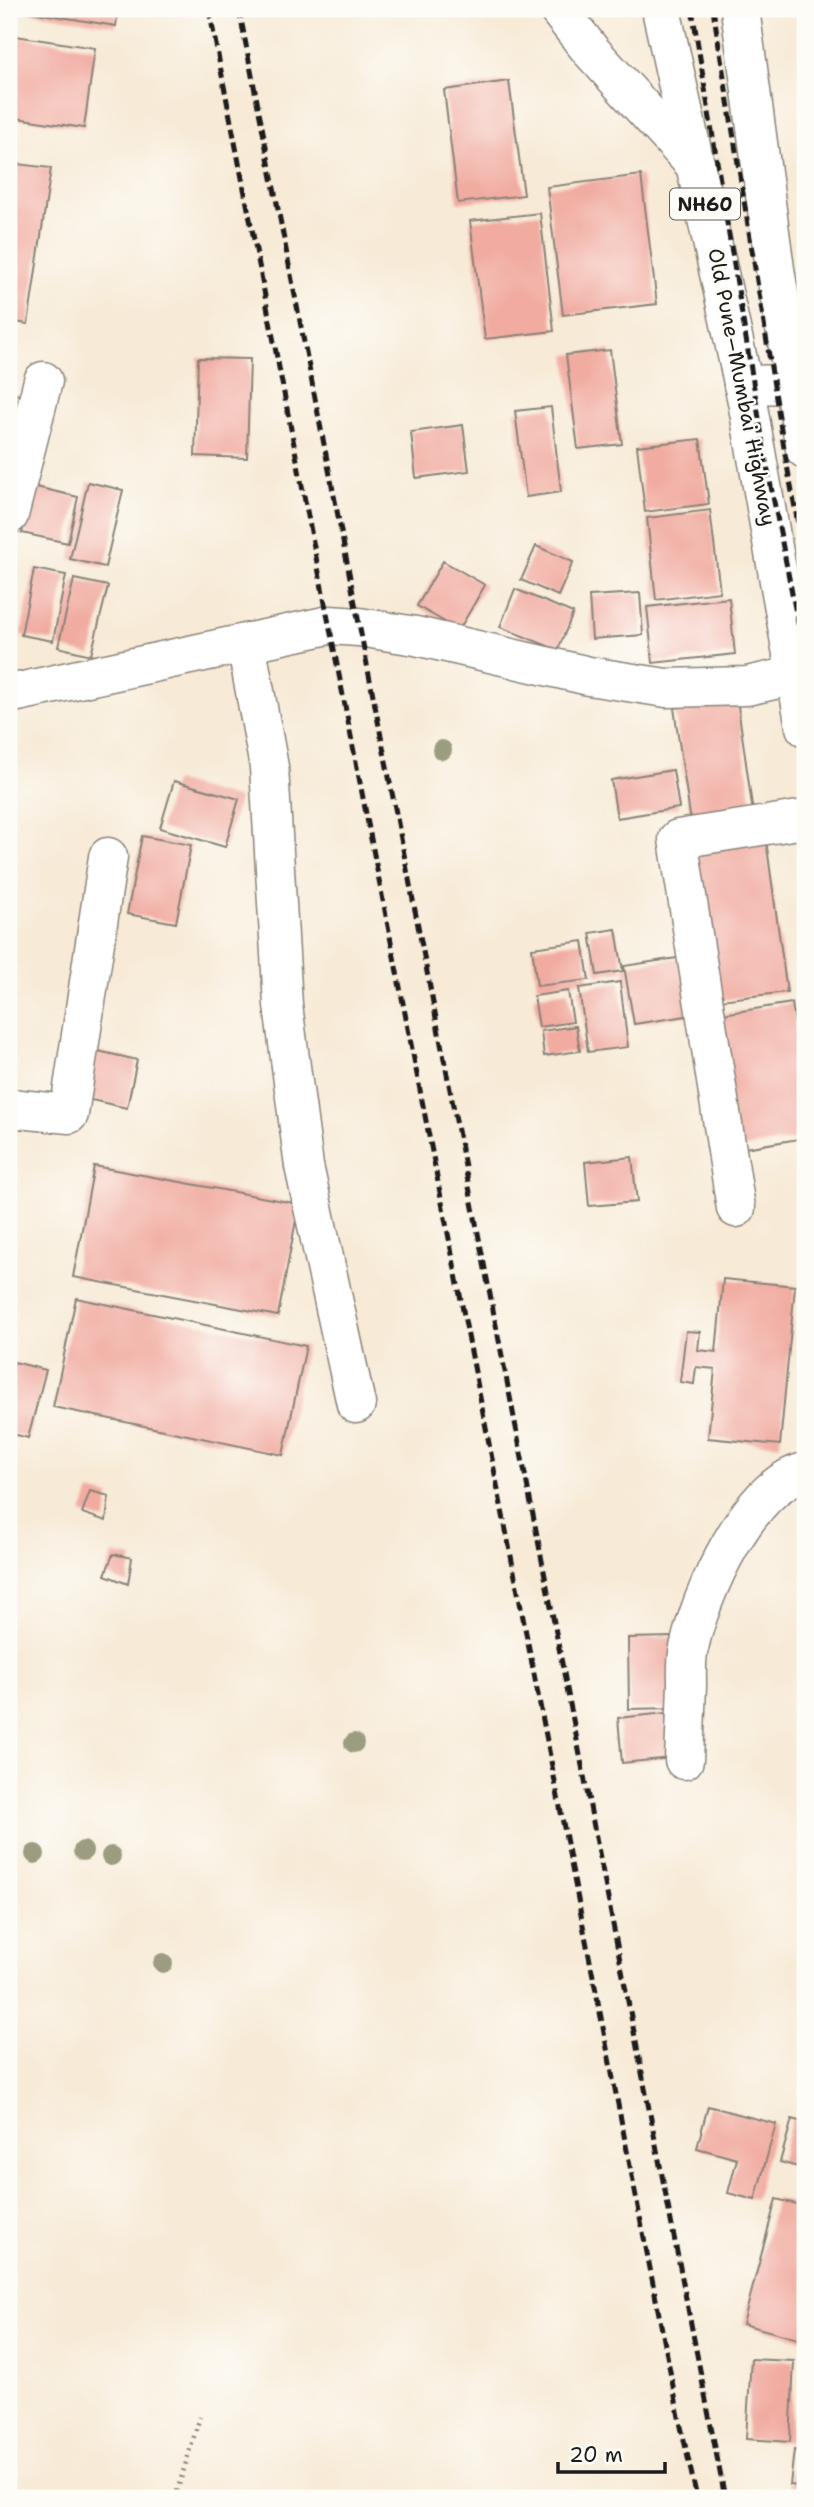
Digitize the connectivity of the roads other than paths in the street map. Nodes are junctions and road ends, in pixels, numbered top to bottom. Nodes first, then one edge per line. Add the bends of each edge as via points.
1 (558, 9) edge
2 (662, 9) edge
3 (740, 9) edge
4 (762, 9) edge
5 (746, 51) junction
6 (697, 168) junction
7 (43, 381) dead end
8 (744, 385) junction
9 (800, 388) edge
10 (805, 449) edge
11 (9, 515) edge
12 (246, 643) junction
13 (801, 674) edge
14 (9, 694) edge
15 (805, 727) edge
16 (805, 819) edge
17 (108, 857) dead end
18 (9, 1108) edge
19 (736, 1208) dead end
20 (355, 1404) dead end
21 (805, 1472) edge
22 (684, 1760) dead end

1 - 6 main road
2 - 6 main road, Old Pune–Mumbai Highway / NH60
3 - 5 main road, NH60
4 - 5 main road
5 - 9 main road, NH60 via 765,201
6 - 8 main road, Old Pune–Mumbai Highway / NH60
7 - 11 main road
8 - 9 main road
8 - 13 main road, Old Pune–Mumbai Highway / NH60
9 - 10 main road, NH60
12 - 13 main road via 339,625 416,636 589,676 666,688 747,686
12 - 14 main road
12 - 20 main road via 268,767 283,1005 304,1166
13 - 15 main road, Old Pune–Mumbai Highway / NH60
16 - 19 main road via 678,839
17 - 18 main road via 69,1114
21 - 22 main road via 792,1475 765,1496 748,1517 700,1607 688,1650

